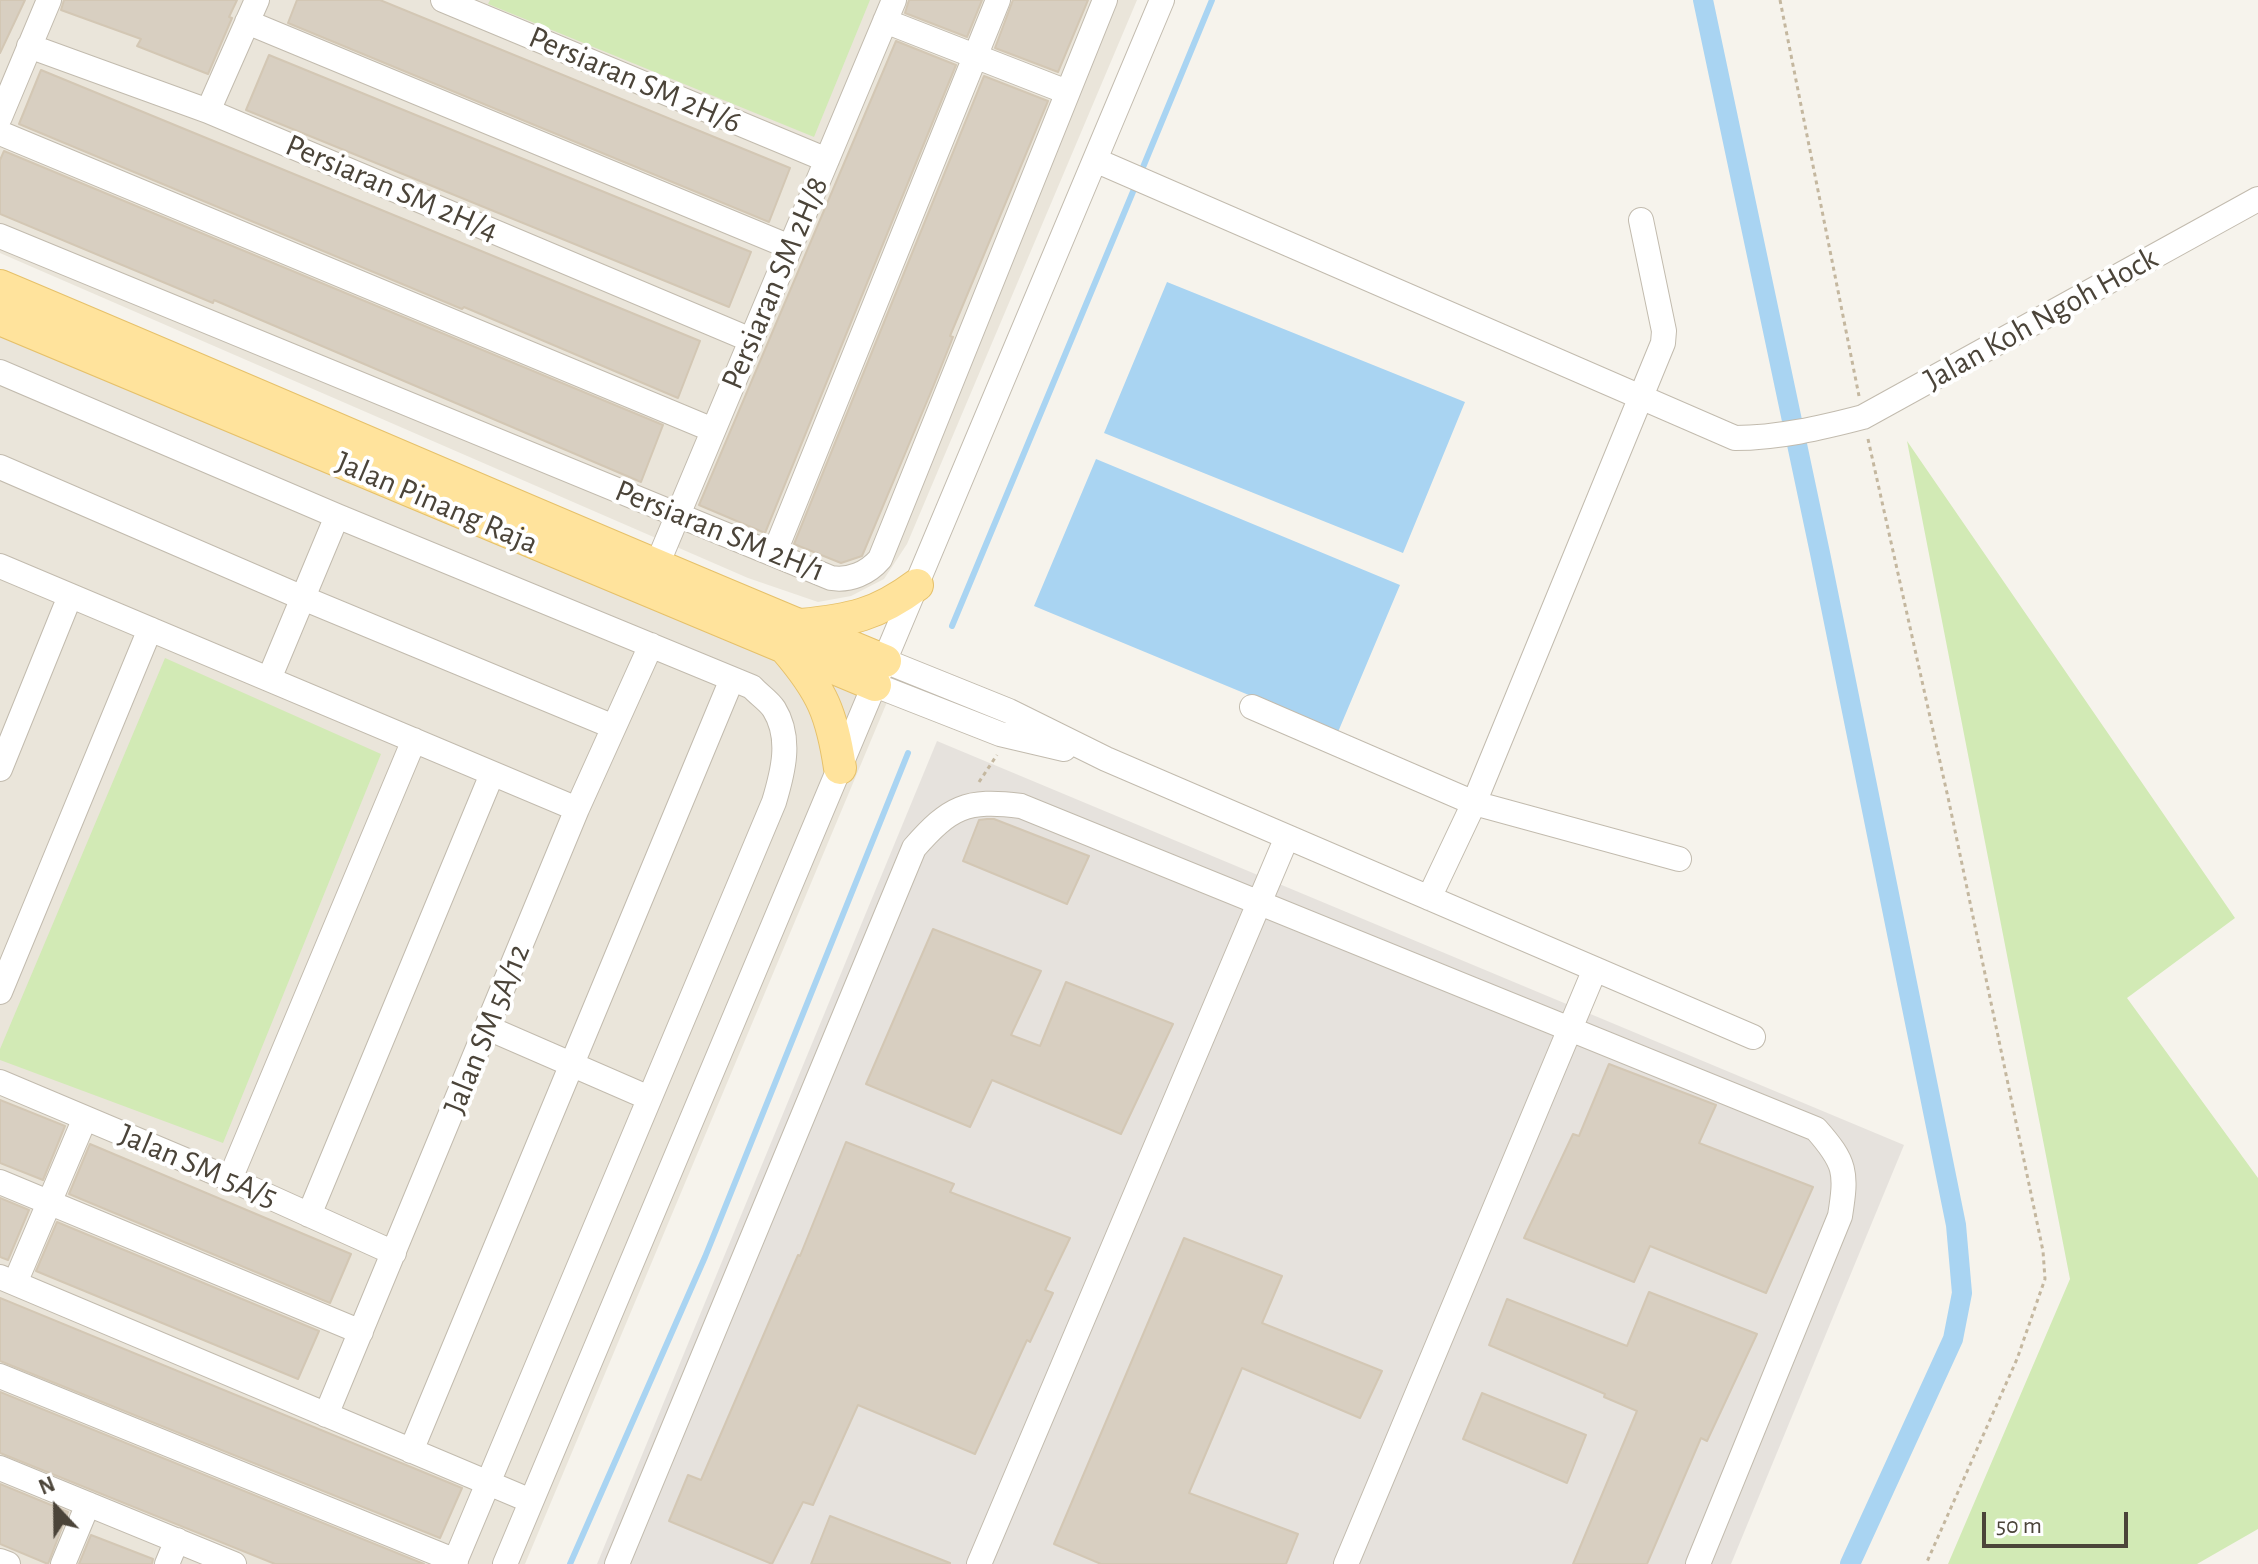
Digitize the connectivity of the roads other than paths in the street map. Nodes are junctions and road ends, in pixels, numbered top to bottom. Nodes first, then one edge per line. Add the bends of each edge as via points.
1 (49, 0) edge
2 (998, 0) edge
3 (1105, 0) edge
4 (1162, 0) edge
5 (459, 3) edge
6 (252, 11) edge
7 (890, 11) edge
8 (29, 46) junction
9 (975, 56) junction
10 (1067, 92) junction
11 (208, 111) junction
12 (0, 117) edge
13 (0, 133) edge
14 (827, 160) junction
15 (1095, 160) junction
16 (2258, 199) edge
17 (1641, 220) dead end
18 (0, 236) edge
19 (790, 247) junction
20 (0, 286) edge
21 (0, 319) edge
22 (751, 340) junction
23 (0, 372) edge
24 (1642, 398) junction
25 (713, 430) junction
26 (0, 467) edge
27 (678, 514) junction
28 (337, 516) junction
29 (774, 554) junction
30 (0, 566) edge
31 (656, 567) junction
32 (917, 585) junction
33 (70, 596) junction
34 (303, 598) junction
35 (150, 629) junction
36 (792, 636) junction
37 (651, 645) junction
38 (880, 673) junction
39 (269, 679) junction
40 (732, 679) junction
41 (1252, 707) dead end
42 (614, 727) junction
43 (414, 740) junction
44 (1106, 759) junction
45 (840, 768) junction
46 (0, 769) edge
47 (492, 774) junction
48 (1474, 803) junction
49 (577, 809) junction
50 (1287, 837) junction
51 (1679, 859) dead end
52 (1429, 898) junction
53 (1259, 905) junction
54 (11, 936) edge
55 (1595, 969) junction
56 (0, 992) edge
57 (488, 1028) junction
58 (1569, 1030) junction
59 (1753, 1037) dead end
60 (572, 1064) junction
61 (0, 1082) edge
62 (649, 1098) junction
63 (85, 1118) junction
64 (230, 1179) junction
65 (0, 1182) edge
66 (49, 1202) junction
67 (309, 1215) junction
68 (394, 1253) junction
69 (7, 1280) edge
70 (361, 1332) junction
71 (0, 1376) edge
72 (326, 1415) junction
73 (411, 1451) junction
74 (0, 1468) edge
75 (488, 1483) junction
76 (531, 1501) junction
77 (88, 1504) junction
78 (177, 1540) junction
79 (0, 1561) edge
80 (455, 1562) edge
81 (8, 1564) edge
82 (63, 1564) edge
83 (167, 1564) edge
84 (234, 1564) edge
85 (505, 1564) edge
86 (617, 1564) edge
87 (979, 1564) edge
88 (1346, 1564) edge
89 (1698, 1564) edge

1 - 8 street
2 - 9 street
3 - 10 street, Persiaran SM 2H/1
4 - 15 street
5 - 14 street, Persiaran SM 2H/6
6 - 11 street
6 - 19 street
7 - 9 street
7 - 14 street, Persiaran SM 2H/8
8 - 11 street, Persiaran SM 2H/4
8 - 12 street
9 - 10 street
9 - 29 street
10 - 29 street, Persiaran SM 2H/1 via 880,559 872,568 842,580
11 - 22 street, Persiaran SM 2H/4
13 - 25 street
14 - 19 street, Persiaran SM 2H/8
15 - 24 street
15 - 32 street
16 - 24 street, Jalan Koh Ngoh Hock via 1863,417 1821,429 1735,438
17 - 24 street via 1664,331
18 - 27 street, Persiaran SM 2H/1
19 - 22 street, Persiaran SM 2H/8
20 - 31 main road
21 - 36 main road, Jalan Pinang Raja
22 - 25 street, Persiaran SM 2H/8
23 - 28 street
24 - 48 street
25 - 27 street, Persiaran SM 2H/8
26 - 34 street
27 - 29 street, Persiaran SM 2H/1
27 - 31 street, Persiaran SM 2H/8
28 - 34 street
28 - 37 street
30 - 33 street
31 - 36 main road
32 - 36 main road via 891,604
32 - 38 street
33 - 35 street
33 - 46 street
34 - 39 street
34 - 42 street
35 - 39 street
35 - 54 street
36 - 38 main road, Jalan Pinang Raja
36 - 45 main road via 827,710
37 - 40 street
37 - 42 street, Jalan SM 5A/12
38 - 44 street via 1009,711
38 - 44 street via 1010,736
38 - 45 street
39 - 43 street
40 - 60 street
40 - 62 street via 752,687 774,710 785,742 783,771
41 - 48 street
42 - 49 street, Jalan SM 5A/12
43 - 47 street
43 - 64 street
44 - 50 street
45 - 76 street
47 - 49 street
47 - 67 street
48 - 51 street
48 - 52 street
49 - 57 street, Jalan SM 5A/12
50 - 52 street
50 - 53 street
52 - 55 street
53 - 58 street
53 - 86 street via 1021,806 964,806 936,822 914,848
53 - 87 street
54 - 56 street
55 - 58 street
55 - 59 street
57 - 60 street
57 - 68 street, Jalan SM 5A/12
58 - 88 street
58 - 89 street via 1816,1129 1836,1152 1846,1180 1840,1216
60 - 62 street
60 - 73 street
61 - 63 street, Jalan SM 5A/5
62 - 75 street
63 - 64 street, Jalan SM 5A/5
63 - 66 street
64 - 67 street, Jalan SM 5A/5
65 - 66 street
66 - 69 street
66 - 70 street
67 - 68 street, Jalan SM 5A/5
68 - 70 street, Jalan SM 5A/12
69 - 72 street
70 - 72 street, Jalan SM 5A/12
71 - 80 street
72 - 73 street
73 - 75 street
74 - 77 street
75 - 76 street
75 - 80 street
76 - 85 street
77 - 78 street
77 - 82 street
78 - 83 street
78 - 84 street
79 - 81 street

